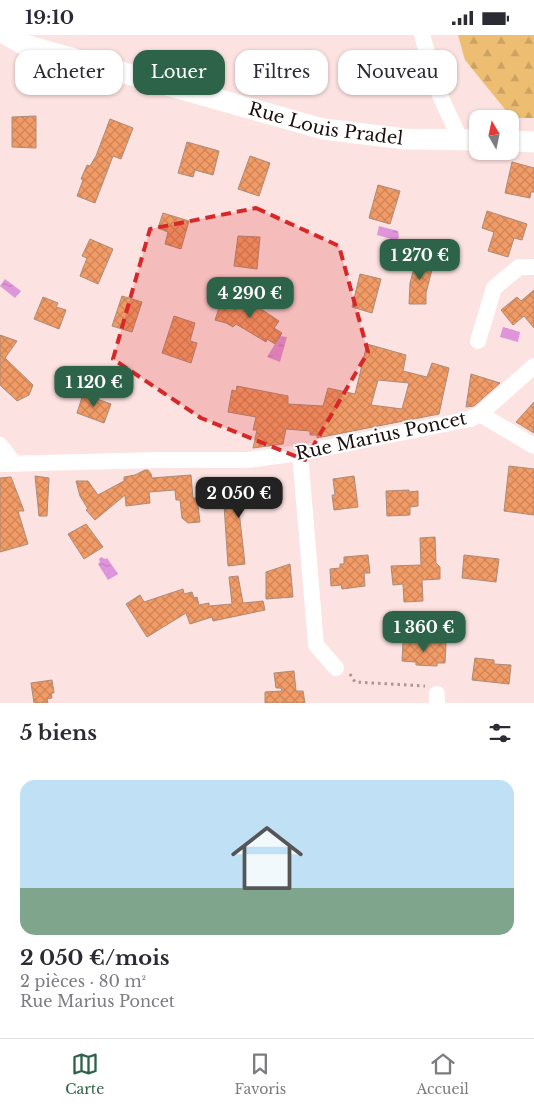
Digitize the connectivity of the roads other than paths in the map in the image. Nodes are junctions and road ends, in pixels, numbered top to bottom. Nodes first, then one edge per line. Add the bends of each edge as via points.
1 (422, 35) edge
2 (20, 38) edge
3 (469, 139) edge
4 (519, 141) edge
5 (534, 142) edge
6 (534, 267) edge
7 (478, 341) dead end
8 (534, 366) edge
9 (480, 414) junction
10 (0, 445) edge
11 (534, 446) edge
12 (300, 453) junction
13 (8, 464) edge
14 (336, 668) road end

1 - 3 street via 438,91
2 - 3 main road, Rue Louis Pradel via 323,129 405,139
4 - 5 main road
6 - 7 street via 519,267 494,288
8 - 9 street, Rue Marius Poncet
9 - 11 street
9 - 12 street, Rue Marius Poncet via 470,419
10 - 13 street
12 - 13 street, Rue Marius Poncet via 248,460
12 - 14 street via 316,645

